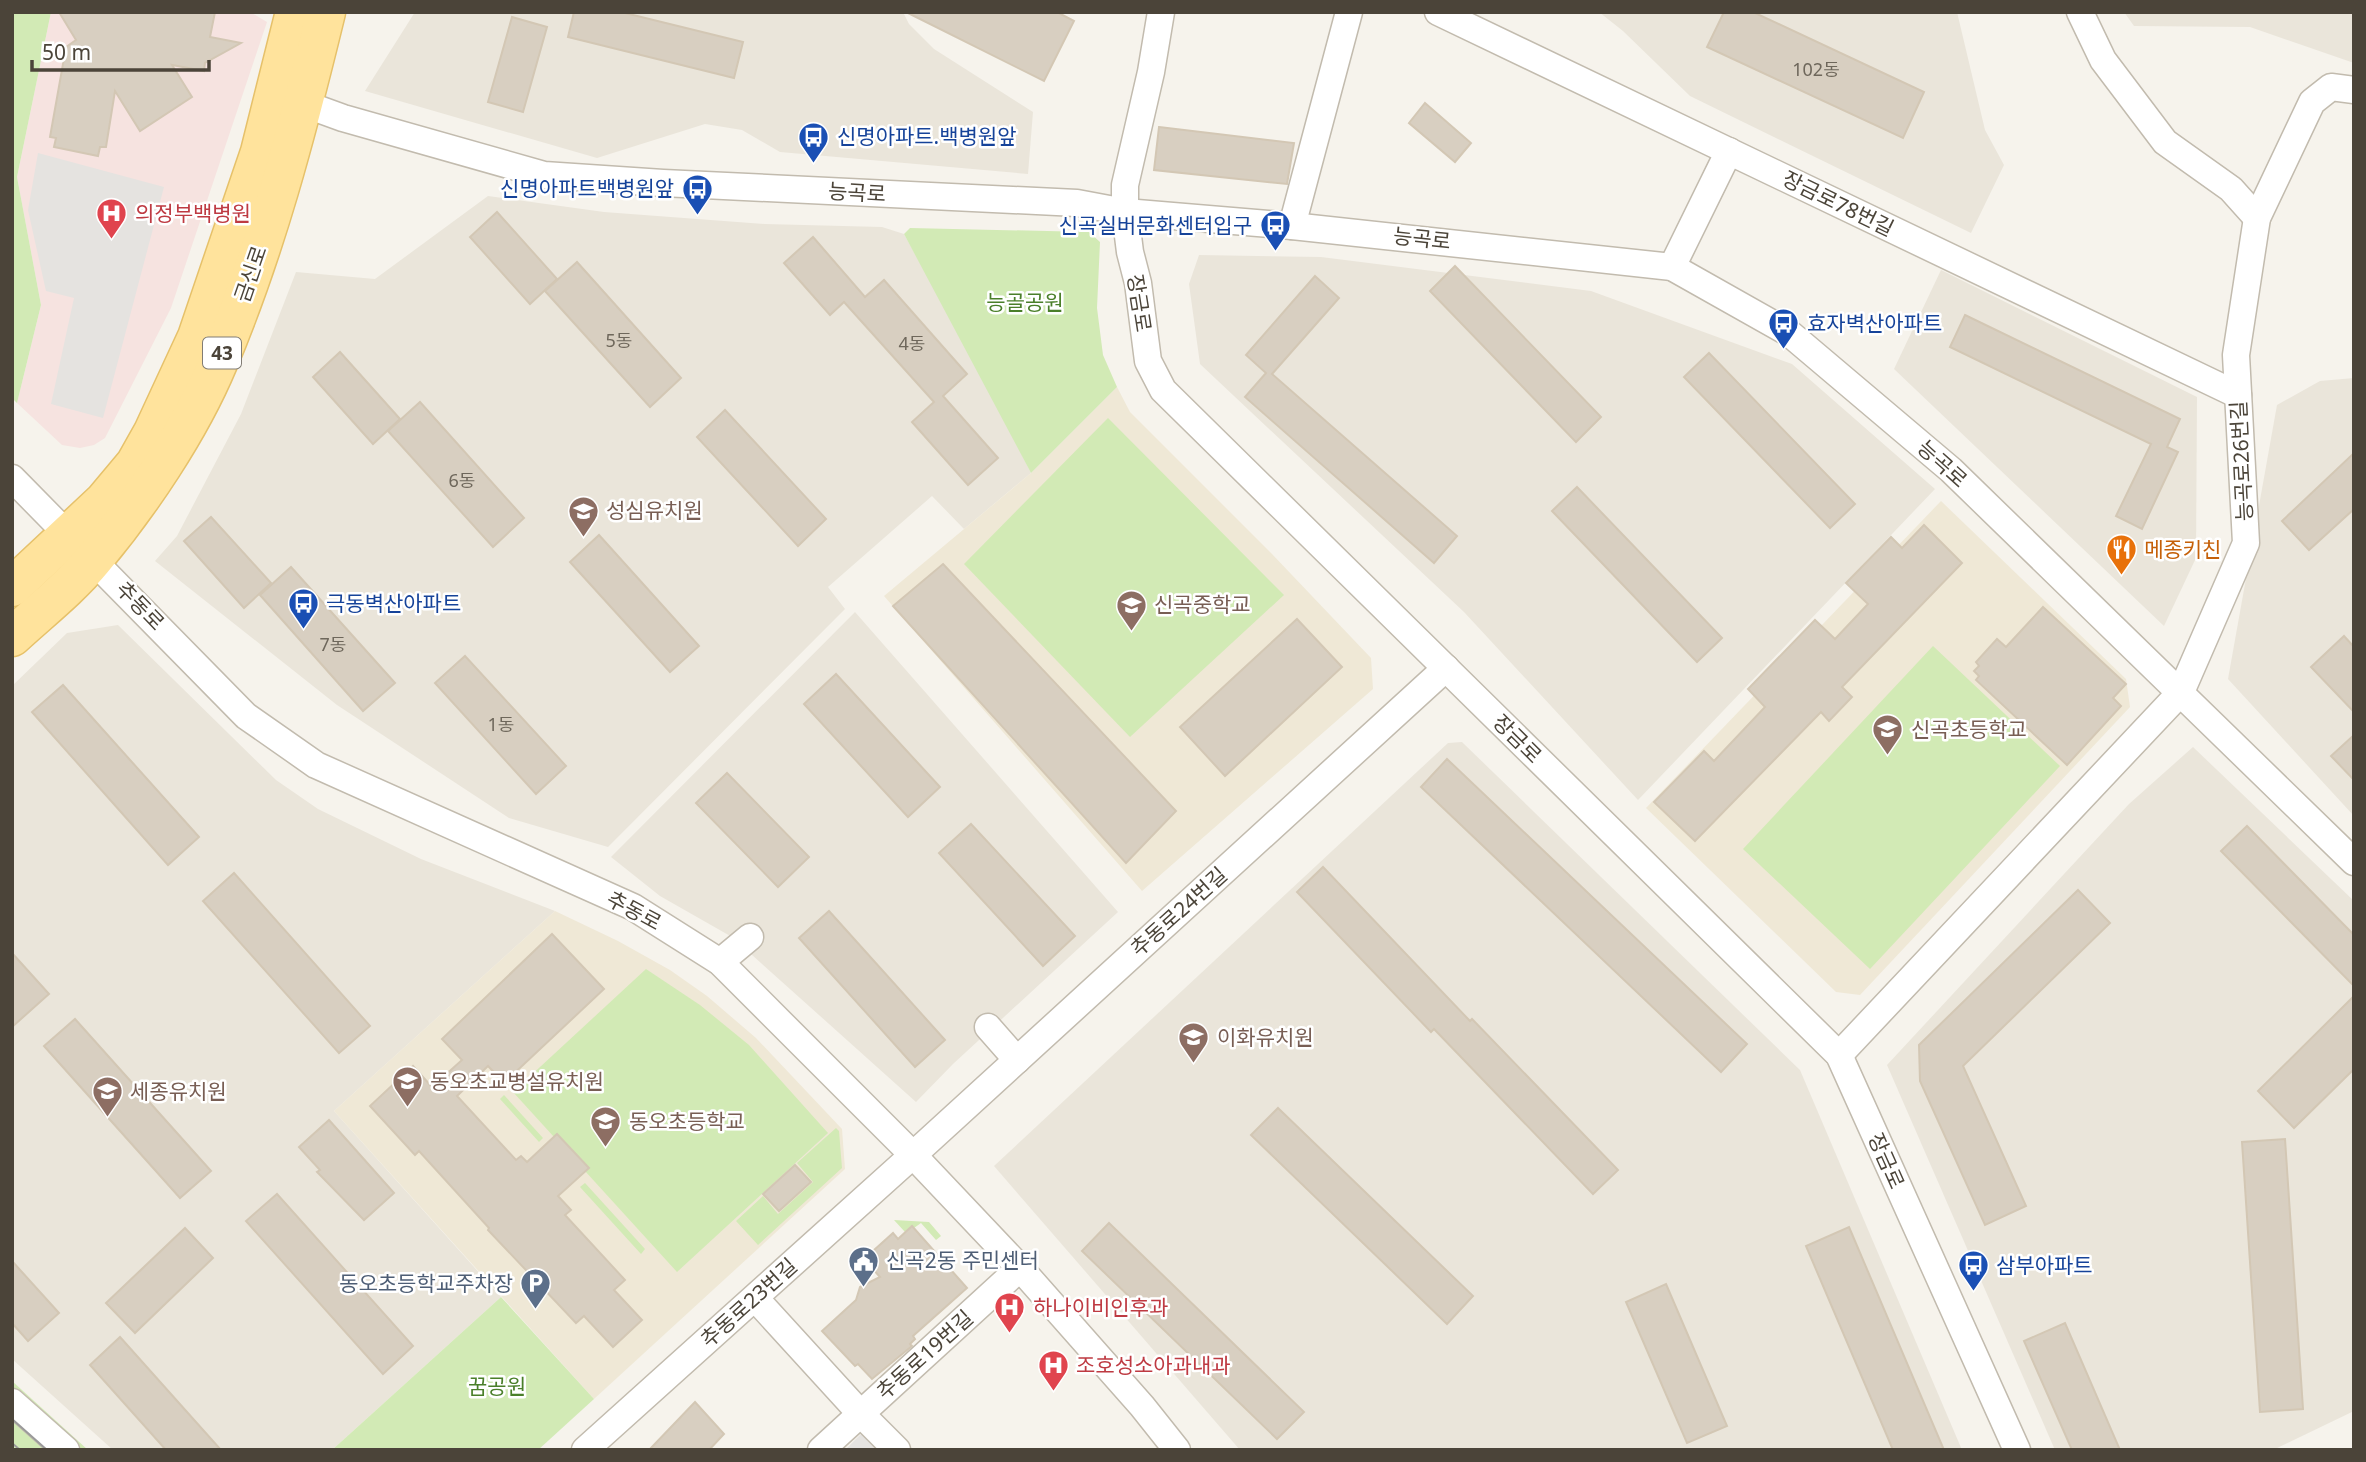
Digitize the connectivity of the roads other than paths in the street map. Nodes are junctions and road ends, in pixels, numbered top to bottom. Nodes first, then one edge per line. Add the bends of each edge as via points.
1 (295, 12) edge
2 (326, 12) edge
3 (1161, 12) edge
4 (1349, 12) edge
5 (1437, 12) edge
6 (2080, 12) edge
7 (2354, 90) edge
8 (290, 99) junction
9 (1728, 151) junction
10 (2277, 176) junction
11 (2231, 189) junction
12 (1125, 212) junction
13 (2257, 218) junction
14 (1292, 226) junction
15 (1672, 267) junction
16 (2238, 395) junction
17 (12, 478) edge
18 (79, 548) junction
19 (12, 587) edge
20 (12, 637) edge
21 (1446, 668) junction
22 (2181, 692) junction
23 (2354, 862) edge
24 (750, 937) dead end
25 (720, 962) junction
26 (988, 1027) dead end
27 (1839, 1055) junction
28 (1017, 1060) junction
29 (913, 1155) junction
30 (1020, 1268) junction
31 (755, 1297) junction
32 (12, 1402) edge
33 (860, 1413) junction
34 (65, 1450) edge
35 (585, 1450) edge
36 (821, 1450) edge
37 (897, 1450) edge
38 (1177, 1450) edge
39 (2017, 1450) edge

1 - 8 main road, 금신로 / 43
2 - 8 main road, 금신로 / 43
3 - 12 street, 장금로 via 1125,185
4 - 14 street
5 - 9 street, 장금로78번길
6 - 11 street via 2103,60 2165,142
7 - 10 street, 능곡로26번길 via 2331,87 2312,102
8 - 12 street, 능곡로 via 544,175 1077,203
8 - 18 main road, 금신로 / 43 via 260,152 197,337 153,432 135,464 104,501
9 - 15 street
9 - 16 street, 장금로78번길
10 - 11 street via 2253,196
10 - 13 street, 능곡로26번길
11 - 13 street
12 - 14 street, 능곡로
12 - 21 street, 장금로 via 1149,361 1163,390
13 - 16 street, 능곡로26번길 via 2236,355
14 - 15 street, 능곡로
15 - 22 street, 능곡로 via 1789,333 1951,470
16 - 22 street, 능곡로26번길 via 2246,543
17 - 18 street, 추동로
18 - 19 main road, 금신로 / 43
18 - 20 main road, 금신로 / 43
18 - 25 street, 추동로 via 246,716 316,765 633,907
21 - 27 street, 장금로
21 - 28 street, 추동로24번길
22 - 23 street, 능곡로
22 - 27 street, 능곡로26번길
24 - 25 street
25 - 29 street, 추동로
26 - 28 street
27 - 39 street, 장금로
28 - 29 street, 추동로24번길
29 - 30 street, 추동로
29 - 31 street, 추동로23번길
30 - 33 street, 추동로19번길
30 - 38 street, 추동로
31 - 33 street, 추동로19번길
31 - 35 street, 추동로23번길
32 - 34 street
33 - 36 street, 추동로19번길
33 - 37 street, 추동로19번길

